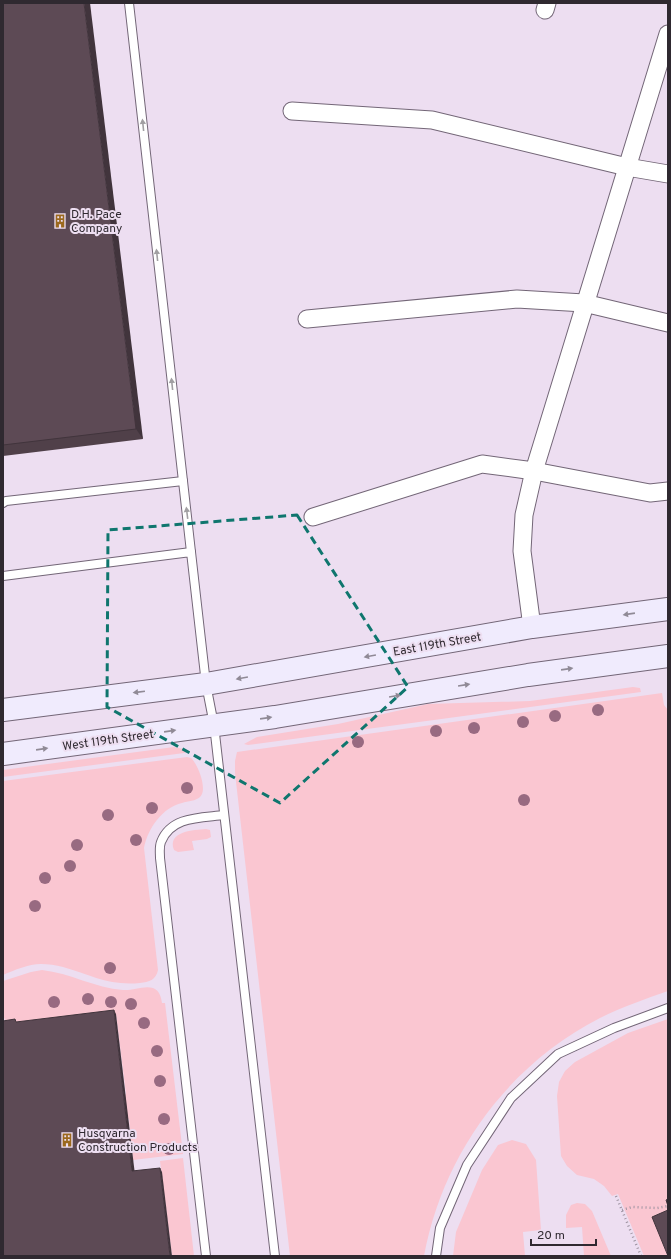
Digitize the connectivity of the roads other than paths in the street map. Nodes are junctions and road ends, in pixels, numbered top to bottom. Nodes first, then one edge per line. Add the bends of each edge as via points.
1 (129, 3) edge
2 (668, 34) edge
3 (292, 111) dead end
4 (627, 167) junction
5 (668, 174) edge
6 (584, 303) junction
7 (307, 318) dead end
8 (668, 323) edge
9 (534, 471) junction
10 (183, 481) junction
11 (668, 491) edge
12 (3, 503) edge
13 (313, 517) dead end
14 (191, 552) junction
15 (3, 576) edge
16 (668, 609) edge
17 (532, 628) junction
18 (668, 656) edge
19 (206, 684) junction
20 (3, 710) edge
21 (214, 725) junction
22 (3, 754) edge
23 (224, 815) junction
24 (668, 1008) edge
25 (206, 1256) edge
26 (275, 1256) edge
27 (436, 1256) edge

10 -> 1 lane
2 - 4 street
3 - 4 street via 432,120
4 - 5 street
4 - 6 street
6 - 7 street via 517,299
6 - 8 street
6 - 9 street
9 - 11 street via 650,493
9 - 13 street via 482,464
9 - 17 street via 524,516 522,551
10 - 12 lane
14 -> 10 lane
14 - 15 lane
14 - 19 lane
16 -> 17 main road, East 119th Street
17 -> 19 main road, East 119th Street
21 -> 18 main road via 528,675
19 -> 20 main road
19 - 21 lane
22 -> 21 main road, West 119th Street
21 - 23 lane
23 - 25 lane via 184,820 166,832 160,844
23 - 26 lane
24 - 27 lane via 614,1028 558,1054 511,1098 467,1165 440,1228

